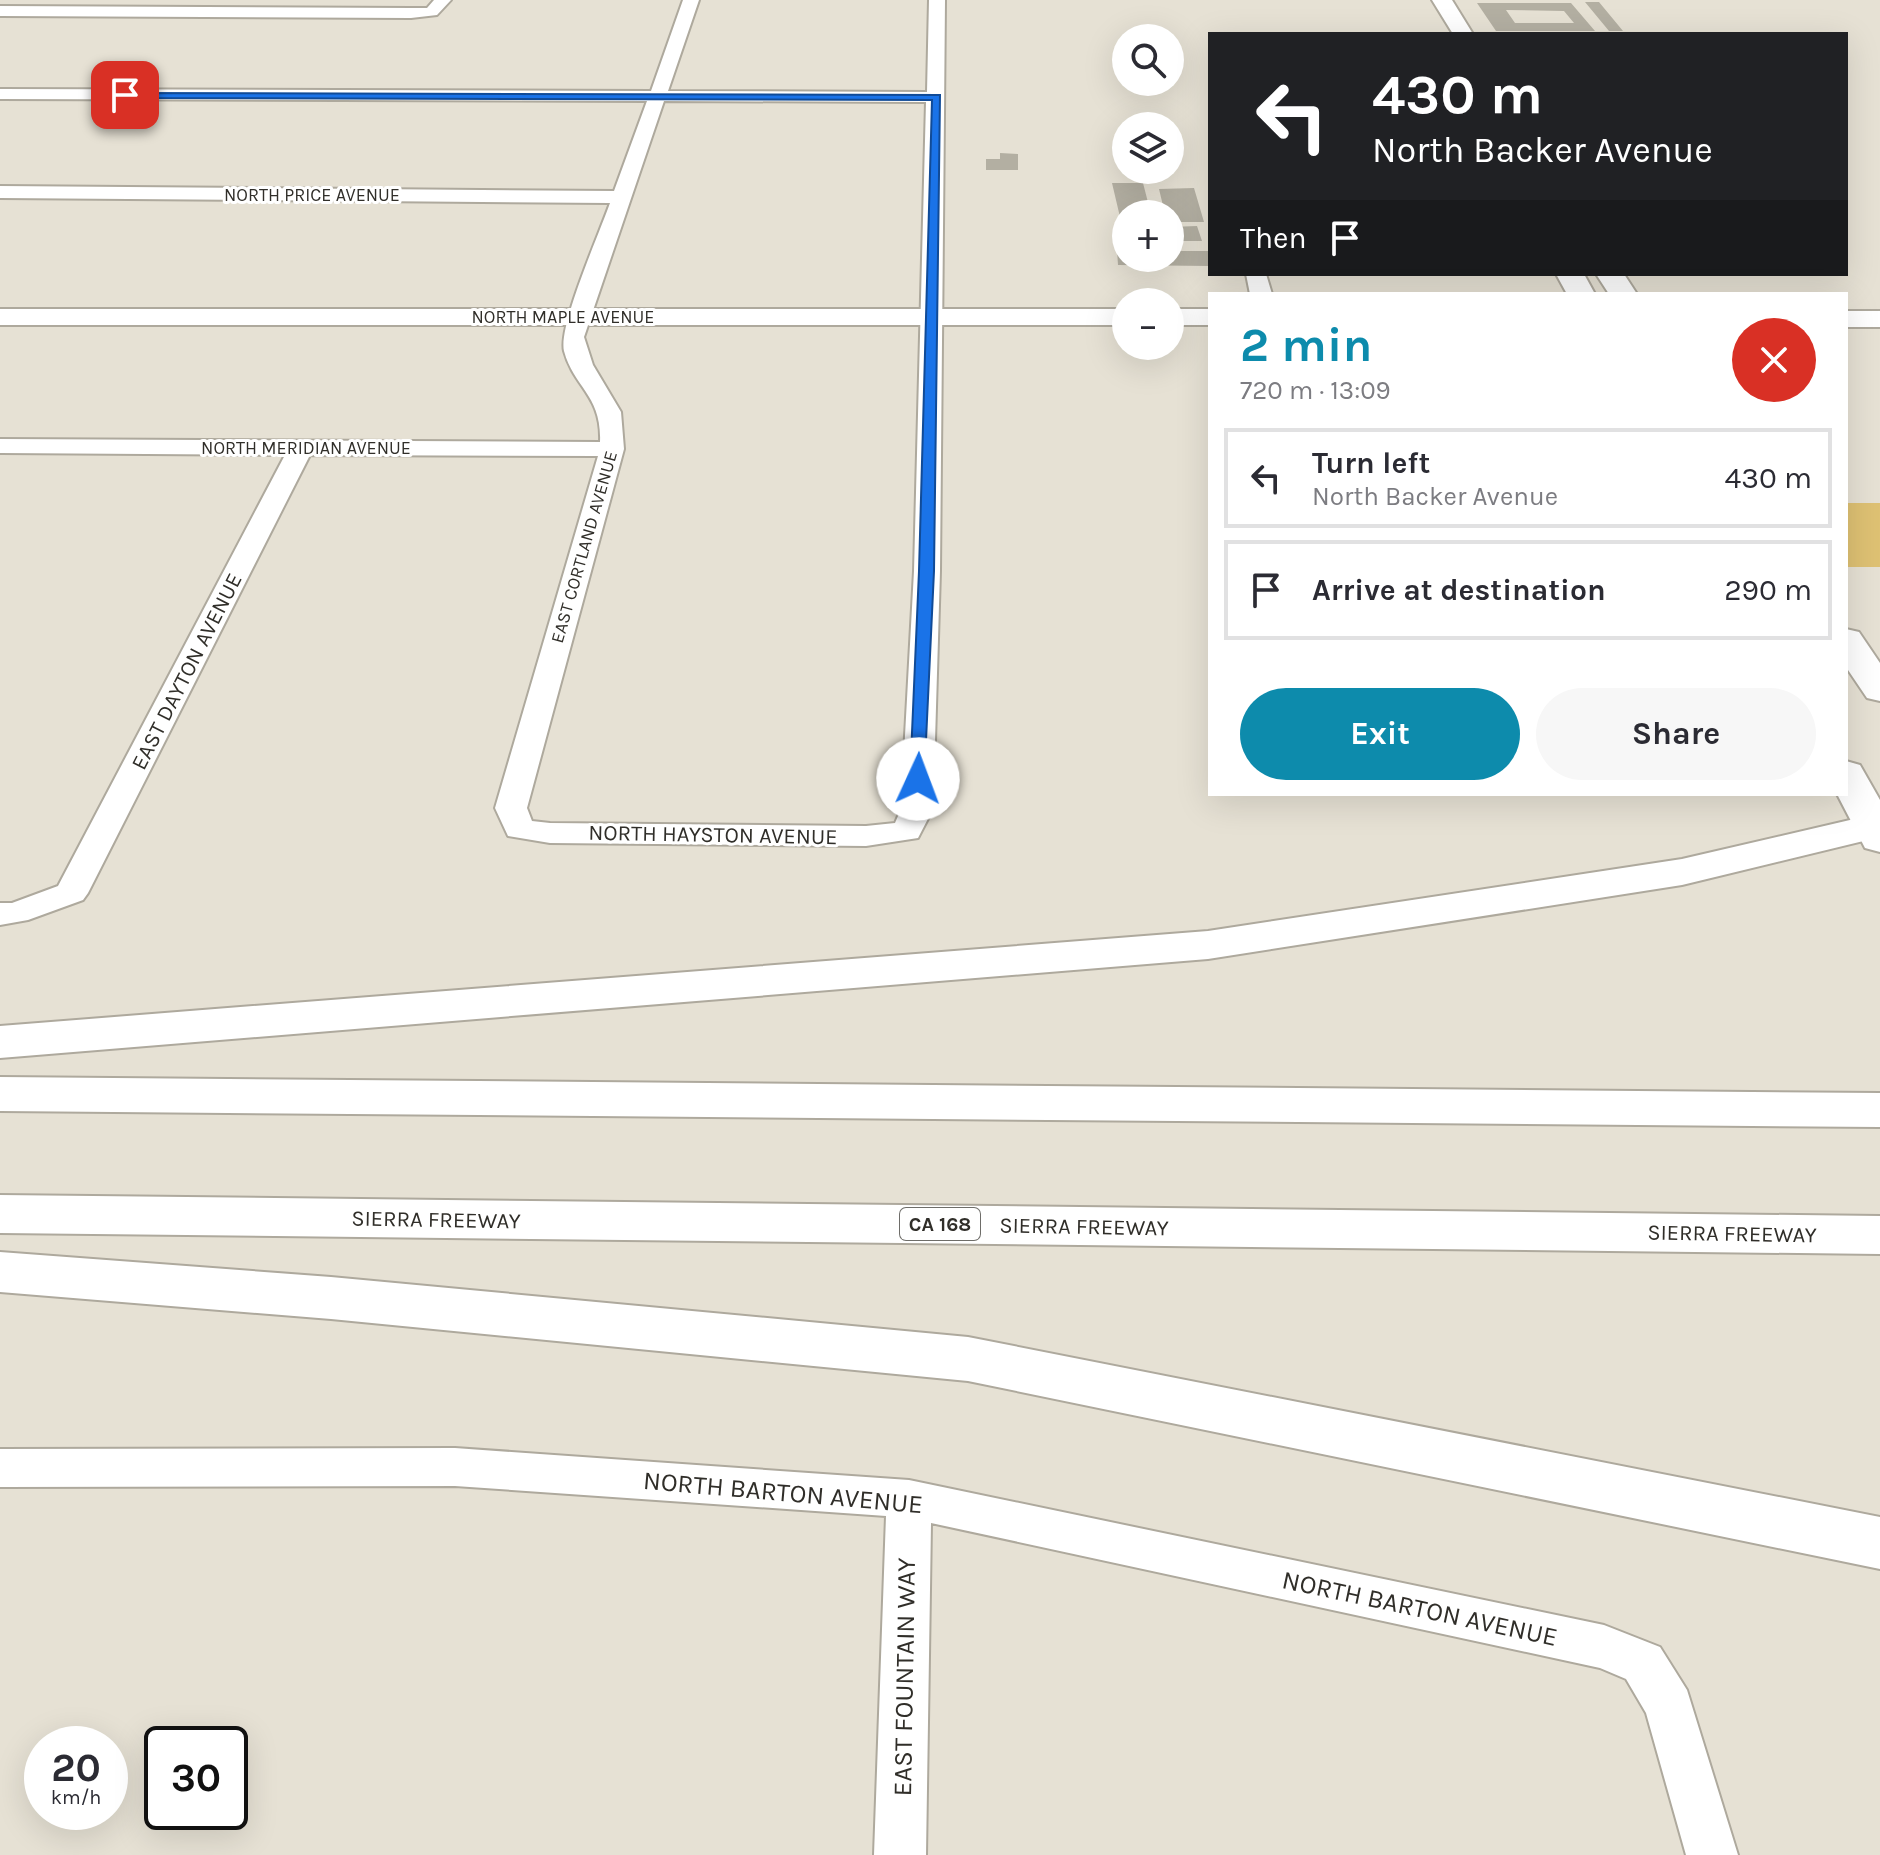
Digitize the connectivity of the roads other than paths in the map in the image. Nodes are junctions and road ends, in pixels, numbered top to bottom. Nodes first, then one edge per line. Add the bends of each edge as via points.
1 (691, 0) edge
2 (937, 0) edge
3 (1442, 0) edge
4 (437, 6) edge
5 (0, 11) edge
6 (1462, 32) edge
7 (0, 94) edge
8 (656, 97) junction
9 (937, 97) junction
10 (0, 192) edge
11 (623, 197) junction
12 (0, 317) edge
13 (931, 317) junction
14 (1112, 317) edge
15 (1184, 317) edge
16 (1208, 317) edge
17 (581, 318) junction
18 (1848, 319) edge
19 (1880, 319) edge
20 (0, 446) edge
21 (301, 448) junction
22 (612, 449) junction
23 (1848, 643) edge
24 (1880, 690) edge
25 (1848, 777) edge
26 (519, 829) joint
27 (1877, 830) edge
28 (0, 914) edge
29 (0, 1042) edge
30 (0, 1094) edge
31 (1880, 1110) edge
32 (0, 1214) edge
33 (1880, 1235) edge
34 (0, 1272) edge
35 (0, 1468) edge
36 (909, 1499) junction
37 (1880, 1543) edge
38 (900, 1855) edge
39 (1712, 1855) edge

1 - 8 street, EAST CORTLAND AVENUE
2 - 9 street
3 - 6 main road
4 - 5 street
7 - 8 street
8 - 9 street
8 - 11 street, EAST CORTLAND AVENUE
9 - 13 street
10 - 11 street, NORTH PRICE AVENUE
11 - 17 street, EAST CORTLAND AVENUE
12 - 17 street, NORTH MAPLE AVENUE
13 - 14 street, NORTH MAPLE AVENUE
13 - 17 street, NORTH MAPLE AVENUE
13 - 26 street, NORTH HAYSTON AVENUE via 917,809 907,831 866,836
15 - 16 street
17 - 22 street, EAST CORTLAND AVENUE via 573,337 574,352 611,410
18 - 19 street
20 - 21 street, NORTH MERIDIAN AVENUE
21 - 22 street, NORTH MERIDIAN AVENUE
21 - 28 street, EAST DAYTON AVENUE via 71,893
22 - 26 street, EAST CORTLAND AVENUE via 511,808
23 - 24 main road
25 - 27 main road
27 - 29 main road via 1682,872 1208,945
30 - 31 main road
32 - 33 main road, SIERRA FREEWAY / CA 168
34 - 37 main road via 968,1359
35 - 36 street, NORTH BARTON AVENUE via 455,1467
36 - 38 street, EAST FOUNTAIN WAY
36 - 39 street, NORTH BARTON AVENUE via 1604,1647 1643,1663 1669,1706

